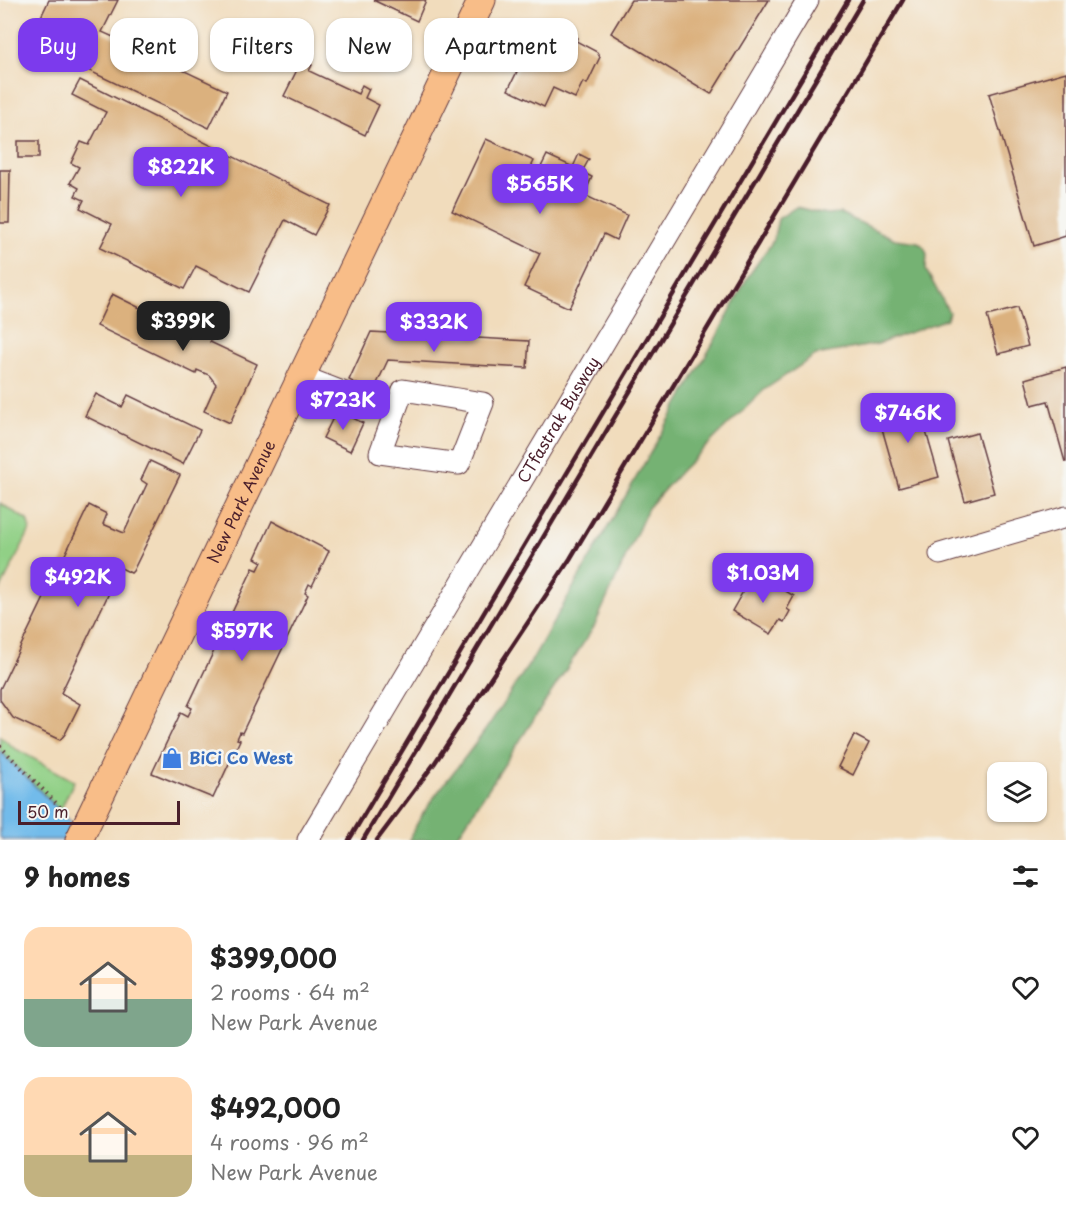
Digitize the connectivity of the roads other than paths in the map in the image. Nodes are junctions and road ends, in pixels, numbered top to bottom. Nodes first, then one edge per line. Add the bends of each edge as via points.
1 (482, 0) edge
2 (808, 0) edge
3 (301, 376) junction
4 (394, 412) junction
5 (1066, 517) edge
6 (940, 554) dead end
7 (80, 836) edge
8 (308, 840) edge

1 - 3 main road, New Park Avenue
2 - 8 street, CTfastrak Busway
3 - 4 street
3 - 7 main road, New Park Avenue
4 - 4 street via 380,453 459,464 483,403 403,390
5 - 6 street

